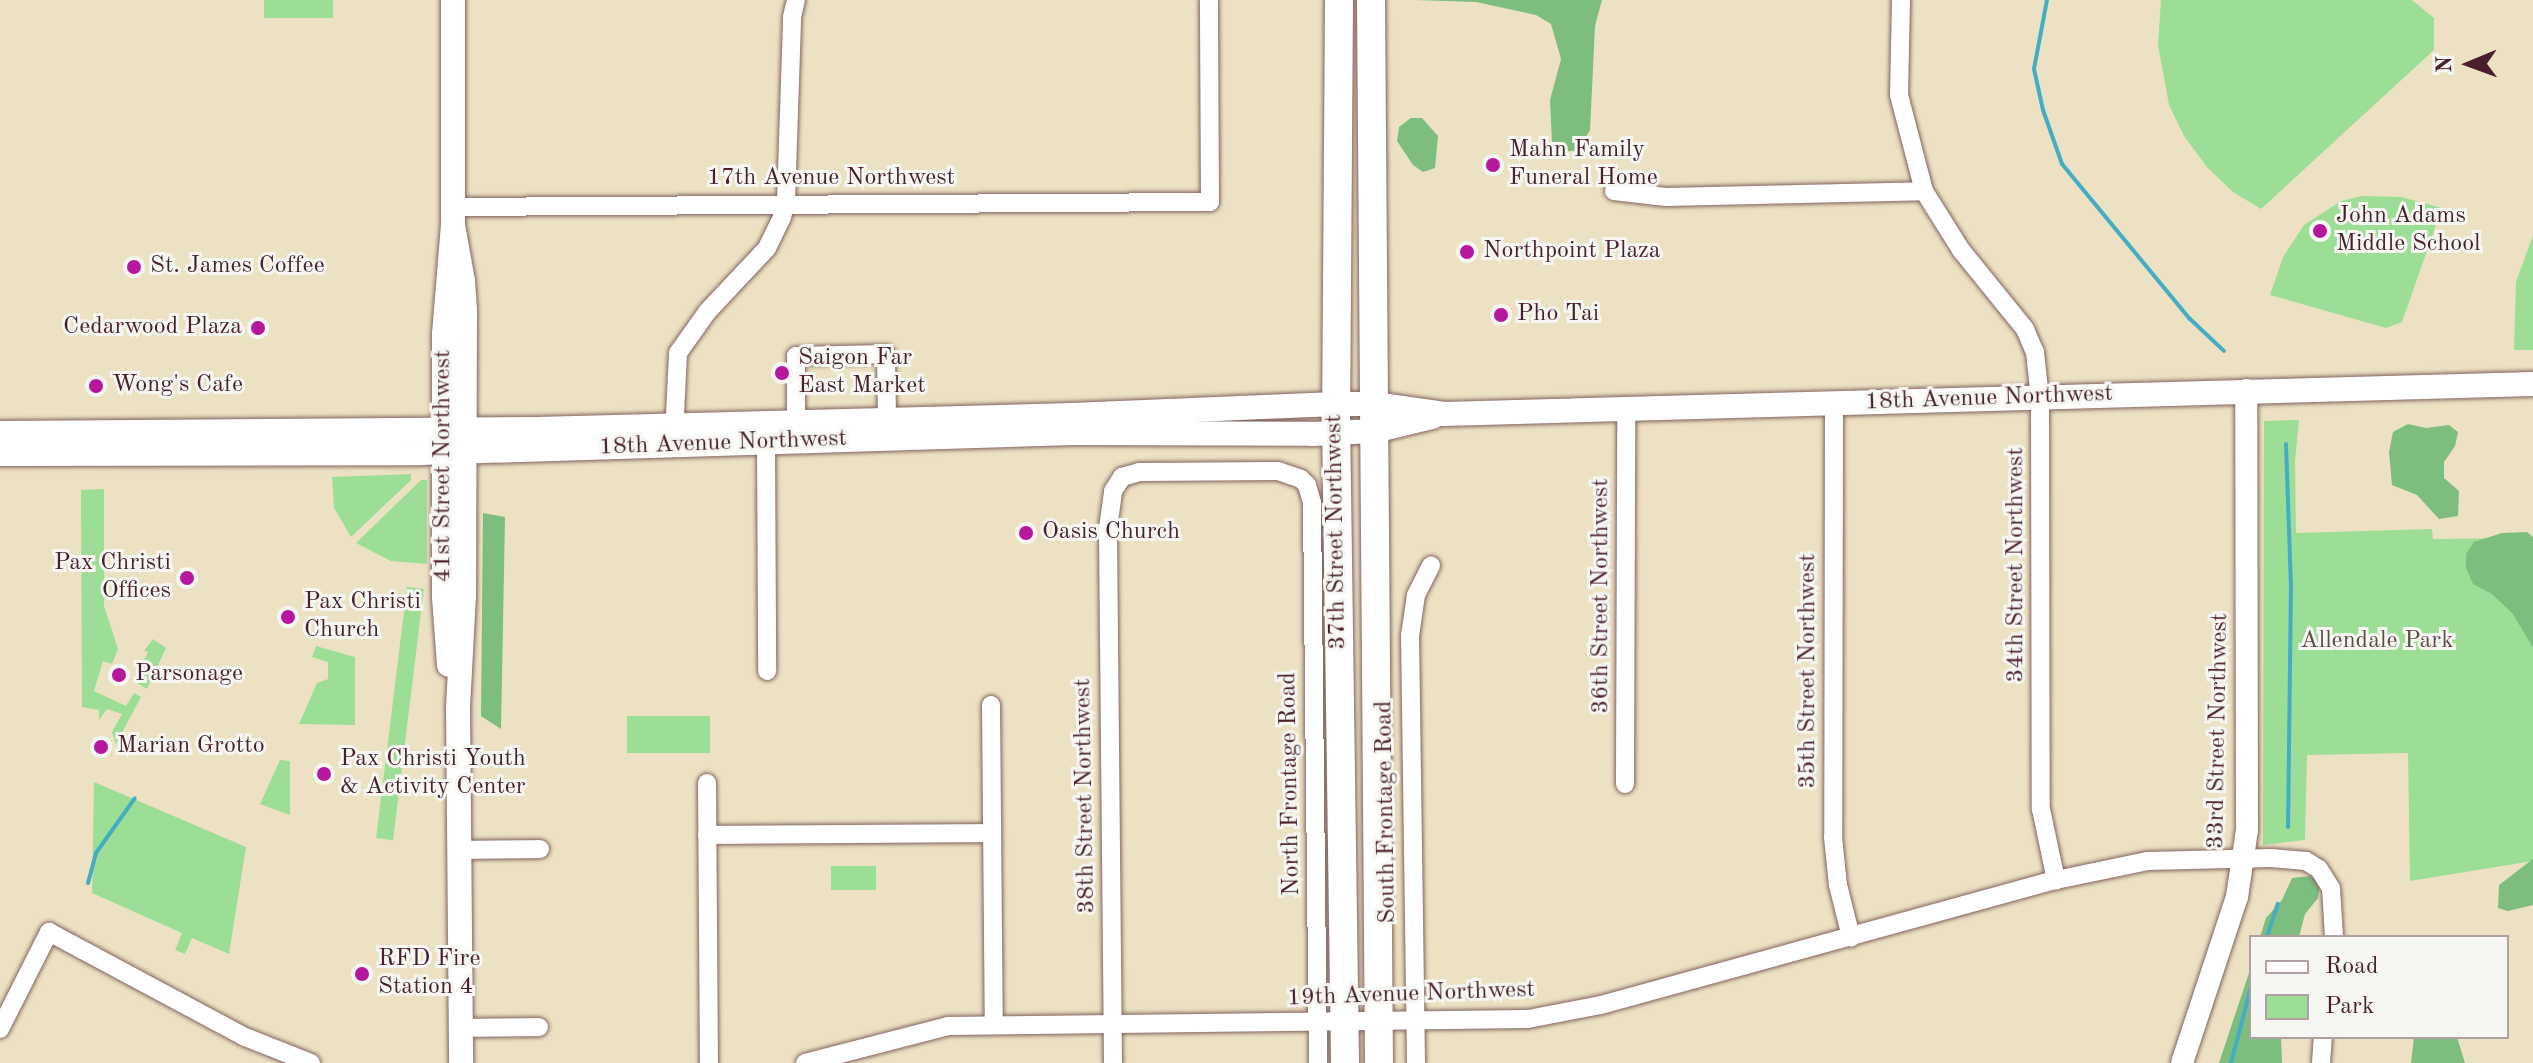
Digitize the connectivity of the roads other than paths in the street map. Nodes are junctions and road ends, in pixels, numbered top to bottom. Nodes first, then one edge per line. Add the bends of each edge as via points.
1 (453, 0) edge
2 (1209, 0) edge
3 (1339, 0) edge
4 (1371, 0) edge
5 (1901, 0) edge
6 (795, 1) edge
7 (1614, 191) dead end
8 (1924, 191) junction
9 (786, 202) junction
10 (453, 216) junction
11 (2533, 384) edge
12 (2246, 390) junction
13 (2040, 399) junction
14 (1336, 404) junction
15 (1834, 404) junction
16 (1626, 408) junction
17 (1374, 417) junction
18 (887, 421) junction
19 (796, 423) junction
20 (1336, 432) junction
21 (0, 433) edge
22 (674, 436) junction
23 (454, 440) junction
24 (766, 443) junction
25 (0, 454) edge
26 (1108, 528) joint
27 (1431, 566) dead end
28 (767, 671) dead end
29 (991, 705) dead end
30 (707, 783) dead end
31 (1625, 784) dead end
32 (992, 833) junction
33 (707, 835) junction
34 (540, 849) dead end
35 (459, 850) junction
36 (2243, 859) junction
37 (2056, 880) junction
38 (2334, 935) edge
39 (1851, 937) junction
40 (1379, 1021) junction
41 (1416, 1021) junction
42 (1331, 1022) junction
43 (994, 1025) junction
44 (1113, 1025) junction
45 (539, 1027) dead end
46 (461, 1028) junction
47 (0, 1029) edge
48 (2323, 1039) edge
49 (311, 1063) edge
50 (461, 1063) edge
51 (709, 1063) edge
52 (805, 1063) edge
53 (1113, 1063) edge
54 (1318, 1063) edge
55 (1345, 1063) edge
56 (1379, 1063) edge
57 (1416, 1063) edge
58 (2182, 1063) edge
59 (2321, 1063) edge

1 - 10 main road, 41st Street Northwest
2 - 9 street, 17th Avenue Northwest via 1210,202
3 - 14 main road, 37th Street Northwest
4 - 17 main road, 37th Street Northwest
5 - 8 street, 34th Street Northwest via 1899,95
6 - 9 street
7 - 8 street via 1666,197
8 - 13 street, 34th Street Northwest via 1961,250 2031,340
9 - 10 street, 17th Avenue Northwest
9 - 22 street via 767,248 707,312 678,353
10 - 23 main road, 41st Street Northwest via 445,292
11 - 12 main road, 18th Avenue Northwest
12 - 13 main road, 18th Avenue Northwest
12 - 36 street, 33rd Street Northwest
13 - 15 main road, 18th Avenue Northwest
13 - 37 street, 34th Street Northwest via 2041,809
14 - 17 main road, 18th Avenue Northwest
14 - 18 main road, 18th Avenue Northwest
14 - 20 main road, 37th Street Northwest
15 - 16 main road, 18th Avenue Northwest
15 - 39 street, 35th Street Northwest via 1833,837
16 - 17 main road, 18th Avenue Northwest
16 - 31 street, 36th Street Northwest
17 - 20 main road, 18th Avenue Northwest
17 - 40 main road, 37th Street Northwest
18 - 19 main road, 18th Avenue Northwest
18 - 19 street via 886,354 811,355 796,356
19 - 22 main road, 18th Avenue Northwest
20 - 24 main road, 18th Avenue Northwest via 1074,433
20 - 42 main road, 37th Street Northwest
21 - 23 main road, 18th Avenue Northwest
22 - 23 main road, 18th Avenue Northwest
22 - 24 main road, 18th Avenue Northwest
23 - 25 main road, 18th Avenue Northwest
23 - 35 main road, 41st Street Northwest via 446,631 458,707
24 - 28 street
26 - 42 street, North Frontage Road via 1117,483 1129,473 1284,472 1307,485 1312,503
26 - 44 street, 38th Street Northwest
27 - 41 street, South Frontage Road via 1416,595 1410,636
29 - 32 street
30 - 33 street
32 - 33 street
32 - 43 street
33 - 51 street
34 - 35 street
35 - 46 main road, 41st Street Northwest
36 - 37 street, 19th Avenue Northwest via 2130,863
36 - 38 street, 19th Avenue Northwest via 2296,859 2319,869 2331,888
36 - 58 street, 33rd Street Northwest via 2237,897
37 - 39 street, 19th Avenue Northwest
39 - 41 street, 19th Avenue Northwest via 1561,1014
40 - 41 street, 19th Avenue Northwest
40 - 42 street, 19th Avenue Northwest
40 - 56 main road, 37th Street Northwest
41 - 57 street, South Frontage Road
42 - 44 street, 19th Avenue Northwest
42 - 54 street, North Frontage Road
42 - 55 main road, 37th Street Northwest
43 - 44 street, 19th Avenue Northwest
43 - 52 street, 19th Avenue Northwest via 932,1029
44 - 53 street, 38th Street Northwest
45 - 46 street
46 - 50 main road, 41st Street Northwest
47 - 49 street via 49,932 245,1037
48 - 59 street

